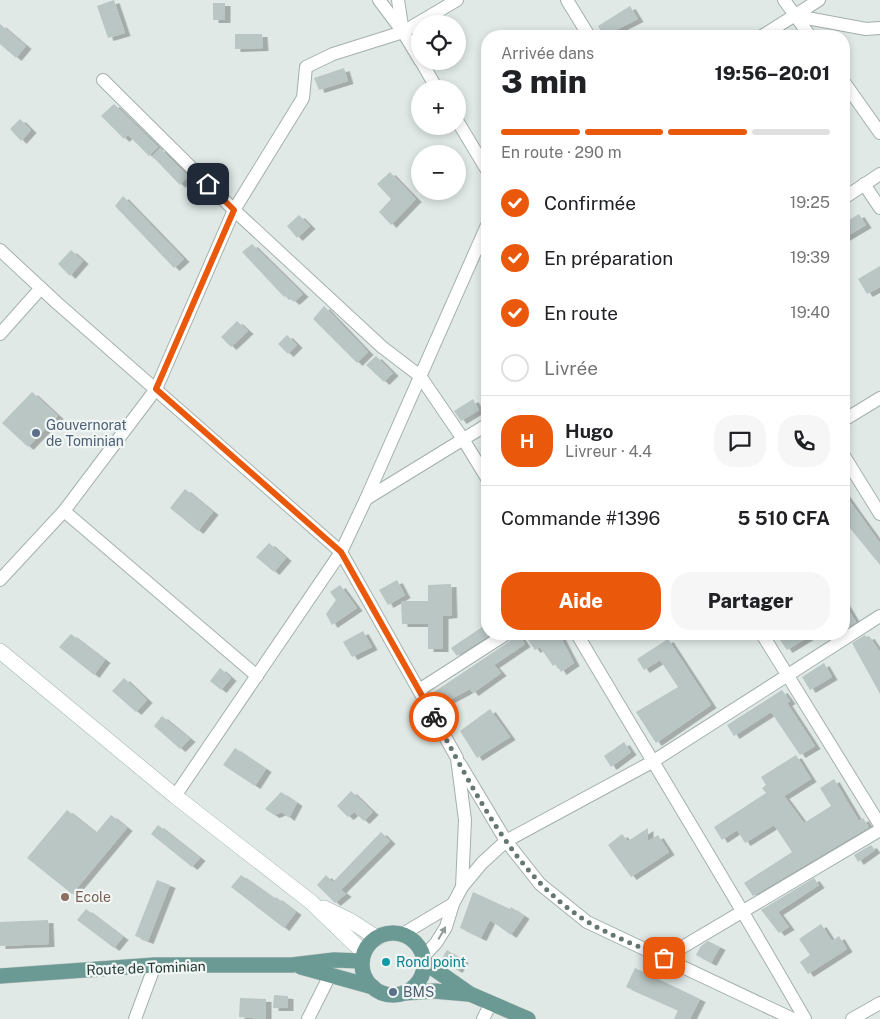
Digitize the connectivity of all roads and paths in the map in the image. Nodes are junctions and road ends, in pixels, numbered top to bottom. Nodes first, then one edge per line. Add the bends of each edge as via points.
1 (379, 0) edge
2 (398, 0) edge
3 (457, 0) edge
4 (566, 0) edge
5 (784, 0) edge
6 (818, 0) edge
7 (796, 16) junction
8 (880, 28) edge
9 (585, 30) edge
10 (772, 30) edge
11 (806, 30) edge
12 (403, 32) junction
13 (411, 46) edge
14 (104, 80) dead end
15 (850, 90) edge
16 (880, 133) edge
17 (466, 135) edge
18 (481, 160) edge
19 (880, 174) edge
20 (864, 184) junction
21 (850, 194) edge
22 (880, 208) edge
23 (234, 210) junction
24 (481, 239) edge
25 (0, 250) edge
26 (41, 288) junction
27 (0, 334) edge
28 (420, 376) junction
29 (156, 389) junction
30 (880, 398) edge
31 (850, 416) edge
32 (481, 428) edge
33 (463, 438) junction
34 (850, 466) edge
35 (481, 468) edge
36 (366, 499) junction
37 (64, 510) junction
38 (880, 514) edge
39 (341, 552) junction
40 (0, 580) edge
41 (880, 616) edge
42 (850, 636) edge
43 (497, 640) edge
44 (581, 640) edge
45 (765, 640) edge
46 (843, 640) edge
47 (0, 651) edge
48 (257, 676) junction
49 (787, 677) junction
50 (419, 690) junction
51 (457, 758) junction
52 (652, 762) junction
53 (174, 796) junction
54 (880, 825) edge
55 (880, 830) edge
56 (506, 841) junction
57 (462, 887) junction
58 (311, 902) junction
59 (453, 904) junction
60 (744, 912) junction
61 (401, 935) junction
62 (377, 938) junction
63 (363, 957) junction
64 (664, 958) junction
65 (423, 959) junction
66 (155, 965) junction
67 (292, 965) junction
68 (330, 975) junction
69 (0, 976) edge
70 (372, 987) junction
71 (404, 993) junction
72 (470, 994) junction
73 (491, 1003) junction
74 (880, 1004) edge
75 (135, 1019) edge
76 (308, 1019) edge
77 (484, 1019) edge
78 (528, 1019) edge
79 (793, 1019) edge
80 (805, 1019) edge
81 (852, 1019) edge

1 - 12 street
2 - 12 street
3 - 12 street
4 - 9 street
5 - 7 street
6 - 7 street
7 - 8 street via 866,29
7 - 10 street
7 - 11 street
12 - 13 street
12 - 23 street via 333,54 306,67 304,98
14 - 23 street
15 - 16 street
17 - 18 street
19 - 20 street
20 - 21 street
20 - 22 street
23 - 28 street via 382,346
23 - 29 street
24 - 28 street
25 - 26 street
26 - 27 street
26 - 29 street
28 - 33 street
28 - 36 street
29 - 37 street
29 - 39 street
30 - 31 street
32 - 33 street
33 - 35 street
33 - 36 street
34 - 38 street
36 - 39 street
37 - 40 street
37 - 48 street
39 - 48 street
39 - 50 street
41 - 42 street
43 - 50 street
44 - 52 street
45 - 49 street
46 - 49 street
47 - 53 street
48 - 53 street
49 - 52 street
49 - 54 street
50 - 51 street
51 - 56 street
51 - 57 street via 465,820
52 - 56 street
52 - 60 street
53 - 58 street
55 - 60 street
56 - 57 street
56 - 64 street via 540,884 587,922
57 - 59 street
58 - 62 street
58 - 63 street
59 - 61 street
65 -> 59 street via 446,927
60 - 64 street
60 - 80 street
61 - 62 main road
61 - 65 main road via 418,946
62 - 63 main road
63 - 67 main road
63 - 70 main road via 365,976
64 - 79 street
65 - 71 main road via 419,981
65 - 72 main road
66 - 67 main road, Route de Tominian
66 - 69 main road, Route de Tominian
66 - 75 street
67 - 68 main road
68 - 70 main road
68 - 76 street
70 - 71 main road via 384,994
71 - 72 main road
72 - 73 main road
73 - 77 street
73 - 78 main road
74 - 81 street

